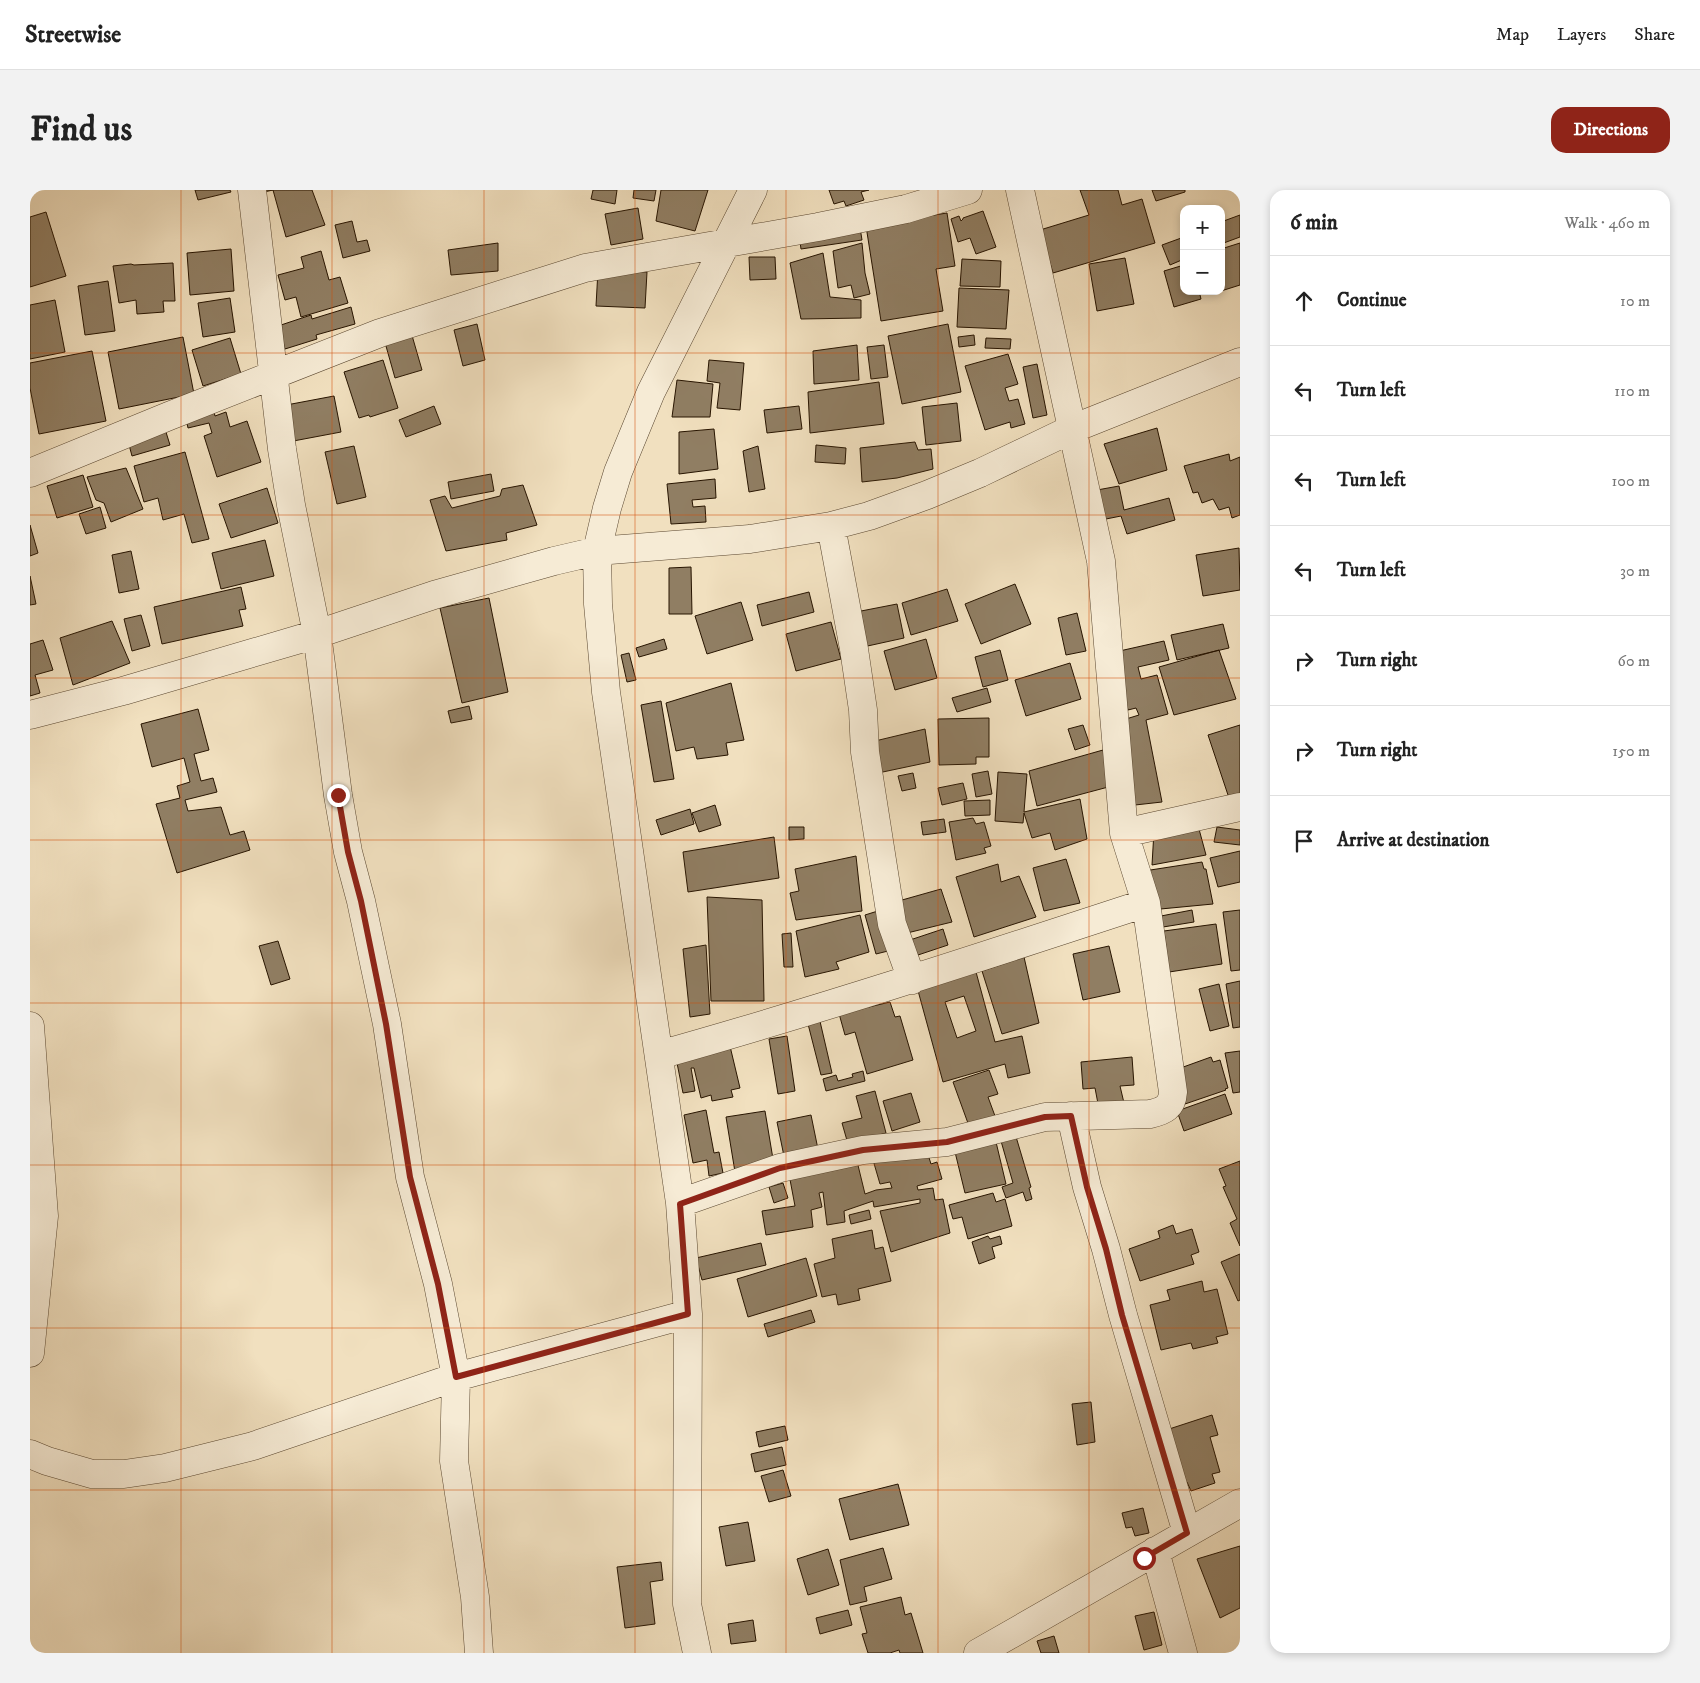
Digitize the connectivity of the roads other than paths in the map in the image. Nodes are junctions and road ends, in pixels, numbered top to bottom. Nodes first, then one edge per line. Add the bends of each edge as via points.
1 (252, 190) edge
2 (753, 190) edge
3 (968, 190) edge
4 (1020, 190) edge
5 (727, 243) junction
6 (1240, 362) edge
7 (273, 376) junction
8 (1072, 429) junction
9 (30, 473) edge
10 (831, 526) junction
11 (597, 550) junction
12 (317, 634) junction
13 (30, 715) edge
14 (1240, 807) edge
15 (1124, 833) junction
16 (1146, 903) junction
17 (912, 980) junction
18 (30, 1026) edge
19 (659, 1055) junction
20 (1071, 1116) junction
21 (680, 1204) junction
22 (688, 1314) junction
23 (30, 1353) edge
24 (456, 1377) junction
25 (30, 1454) edge
26 (1240, 1503) edge
27 (1187, 1533) junction
28 (1155, 1551) junction
29 (479, 1653) edge
30 (697, 1653) edge
31 (978, 1653) edge
32 (1183, 1653) edge

1 - 7 street
2 - 5 street
3 - 5 street via 906,209
4 - 8 street
5 - 7 street via 585,268 380,333
5 - 11 street via 647,401 618,472
6 - 8 street
7 - 9 street
7 - 12 street via 291,504
8 - 10 street via 927,495
8 - 15 street via 1101,561
10 - 11 street via 750,539
10 - 17 street via 854,649 865,752 892,924
11 - 12 street via 434,595
11 - 19 street via 606,692
12 - 13 street via 123,692
12 - 24 street via 348,852 375,965 410,1177 438,1284
14 - 15 street
15 - 16 street
16 - 17 street
16 - 20 street via 1172,1100 1168,1107 1150,1114
17 - 19 street
18 - 23 street via 44,1216
19 - 21 street
20 - 21 street via 1045,1117 947,1142 863,1150 780,1168
20 - 27 street via 1122,1315
21 - 22 street
22 - 24 street
22 - 30 street via 687,1604
24 - 25 street via 253,1446 165,1468 124,1474 92,1474
24 - 29 street via 454,1462 475,1597
26 - 27 street
27 - 28 street
28 - 31 street
28 - 32 street

